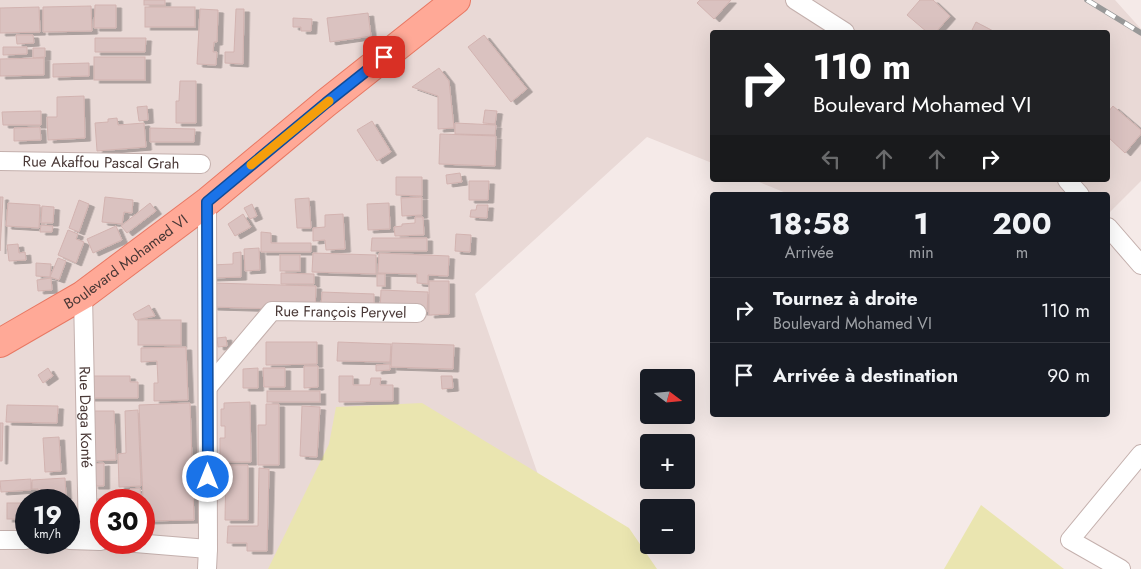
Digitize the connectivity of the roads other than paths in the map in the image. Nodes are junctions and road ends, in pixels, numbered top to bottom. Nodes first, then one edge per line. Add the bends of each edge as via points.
1 (456, 0) edge
2 (795, 0) edge
3 (842, 30) edge
4 (0, 162) edge
5 (201, 164) dead end
6 (1069, 182) edge
7 (1077, 192) edge
8 (207, 202) junction
9 (1110, 229) edge
10 (1141, 265) edge
11 (83, 295) junction
12 (417, 313) dead end
13 (0, 343) edge
14 (208, 387) junction
15 (1141, 454) edge
16 (93, 489) edge
17 (0, 540) edge
18 (15, 540) edge
19 (155, 545) edge
20 (208, 549) junction
21 (206, 569) edge
22 (1121, 569) edge

1 - 8 main road, Boulevard Mohamed VI
2 - 3 street
4 - 5 street, Rue Akaffou Pascal Grah
6 - 7 street
8 - 11 main road, Boulevard Mohamed VI
8 - 14 street
9 - 10 street
11 - 13 main road, Boulevard Mohamed VI
11 - 16 street, Rue Daga Konté
12 - 14 street, Rue François Peryvel via 272,310
14 - 20 street
15 - 22 street via 1070,540
17 - 18 street
19 - 20 street
20 - 21 street

